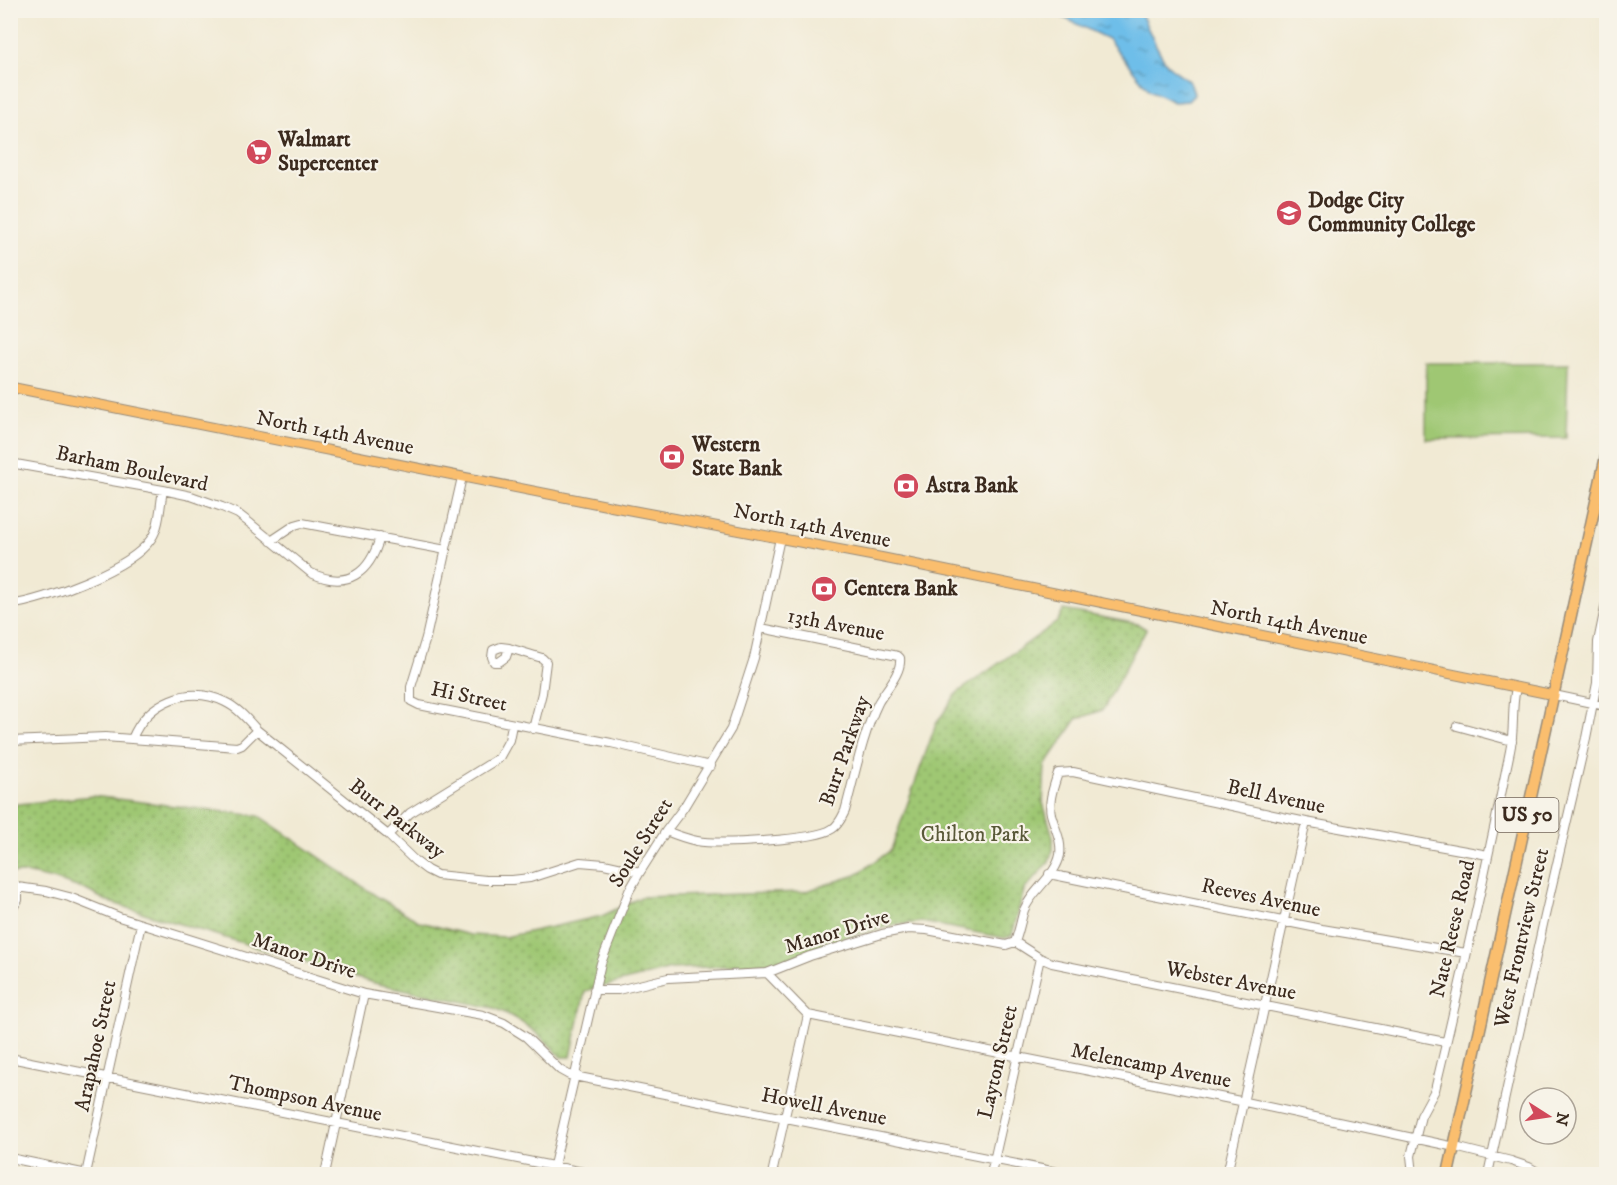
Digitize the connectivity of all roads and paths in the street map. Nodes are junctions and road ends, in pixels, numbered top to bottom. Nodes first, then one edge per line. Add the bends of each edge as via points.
1 (10, 387) edge
2 (1606, 456) edge
3 (10, 463) edge
4 (462, 477) junction
5 (163, 490) junction
6 (380, 537) junction
7 (780, 538) junction
8 (272, 541) junction
9 (446, 550) junction
10 (1606, 603) edge
11 (10, 605) edge
12 (761, 628) junction
13 (509, 648) dead end
14 (901, 661) joint
15 (1516, 688) junction
16 (1554, 695) junction
17 (1593, 703) junction
18 (1606, 706) edge
19 (512, 724) junction
20 (1457, 726) dead end
21 (533, 729) junction
22 (257, 730) junction
23 (132, 739) junction
24 (10, 741) edge
25 (1512, 741) junction
26 (711, 766) junction
27 (1306, 822) junction
28 (666, 831) junction
29 (388, 835) junction
30 (1488, 855) junction
31 (640, 872) junction
32 (1049, 874) junction
33 (14, 887) edge
34 (10, 912) edge
35 (1284, 922) junction
36 (141, 924) junction
37 (1015, 942) junction
38 (1466, 953) junction
39 (1040, 958) junction
40 (767, 973) junction
41 (594, 990) junction
42 (364, 994) junction
43 (1266, 1007) junction
44 (808, 1015) junction
45 (1445, 1042) junction
46 (10, 1058) edge
47 (1017, 1058) junction
48 (574, 1076) junction
49 (108, 1077) junction
50 (1245, 1102) junction
51 (785, 1117) junction
52 (336, 1123) junction
53 (1416, 1138) junction
54 (1455, 1147) junction
55 (1494, 1156) junction
56 (10, 1158) edge
57 (994, 1160) junction
58 (553, 1171) edge
59 (86, 1174) edge
60 (325, 1174) edge
61 (593, 1174) edge
62 (772, 1174) edge
63 (991, 1174) edge
64 (1067, 1174) edge
65 (1227, 1174) edge
66 (1413, 1174) edge
67 (1448, 1174) edge
68 (1488, 1174) edge
69 (1541, 1174) edge

1 - 4 main road, North 14th Avenue
2 - 16 highway, US 50
3 - 5 street, Barham Boulevard
4 - 7 main road, North 14th Avenue
4 - 9 street, Hi Street
5 - 8 street, Barham Boulevard via 238,514
5 - 11 street via 153,536 139,551 110,570 70,588
6 - 8 street via 302,523
6 - 8 street, Barham Boulevard via 369,564 358,574 333,580 311,573
6 - 9 street
7 - 12 street, Soule Street
7 - 15 main road, North 14th Avenue
9 - 19 street, Hi Street via 411,687 411,701
10 - 17 street, West Frontview Street
12 - 14 street, 13th Avenue via 898,656
12 - 26 street, Soule Street via 732,729
13 - 21 street via 546,662
14 - 28 street, Burr Parkway via 868,728 845,811 831,829 801,837 732,842 699,842
15 - 16 main road, North 14th Avenue
15 - 25 street, Nate Reese Road
16 - 17 street, North 14th Avenue
16 - 54 highway, US 50
17 - 18 street, North 14th Avenue
17 - 55 street, West Frontview Street
19 - 21 street, Hi Street
19 - 29 street via 499,758 410,813
20 - 25 street
21 - 26 street, Hi Street
22 - 23 street via 237,747
22 - 23 street, Burr Parkway via 226,703 189,695 155,707
22 - 29 street, Burr Parkway
23 - 24 street
25 - 30 street, Nate Reese Road
26 - 28 street, Soule Street
27 - 30 street, Bell Avenue
27 - 32 street, Bell Avenue via 1073,772 1058,773 1051,813 1061,842 1060,858
27 - 35 street
28 - 31 street, Soule Street
29 - 31 street, Burr Parkway via 415,861 437,874 512,880 580,862
30 - 38 street, Nate Reese Road
31 - 41 street, Soule Street via 612,930
32 - 35 street, Reeves Avenue
32 - 37 street via 1024,910
33 - 34 street via 18,900
33 - 36 street, Manor Drive via 69,897
35 - 38 street, Reeves Avenue
35 - 43 street
36 - 42 street, Manor Drive
36 - 49 street, Arapahoe Street
37 - 39 street, Webster Avenue
37 - 40 street, Manor Drive via 1006,945 908,929 810,956
38 - 45 street, Nate Reese Road
39 - 43 street, Webster Avenue
39 - 47 street, Layton Street
40 - 41 street, Manor Drive via 668,978 618,990
40 - 44 street
41 - 48 street, Soule Street
42 - 48 street, Manor Drive via 483,1015 504,1023 526,1037 560,1070
42 - 52 street
43 - 45 street, Webster Avenue
43 - 50 street
44 - 47 street, Melencamp Avenue
44 - 51 street
45 - 53 street, Nate Reese Road via 1435,1090 1422,1110
46 - 49 street, Thompson Avenue
47 - 50 street, Melencamp Avenue
47 - 57 street, Layton Street
48 - 51 street, Howell Avenue
48 - 58 street, Soule Street
49 - 52 street, Thompson Avenue
49 - 59 street, Arapahoe Street
50 - 53 street, Melencamp Avenue
50 - 65 street
51 - 57 street, Howell Avenue
51 - 62 street
52 - 58 street, Thompson Avenue
52 - 60 street
53 - 54 street, Melencamp Avenue
53 - 66 street, Nate Reese Road via 1411,1156
54 - 55 street, Melencamp Avenue
54 - 67 highway, US 50
55 - 68 street, West Frontview Street
55 - 69 street, Melencamp Avenue
56 - 59 street
57 - 63 street, Layton Street
57 - 64 street, Howell Avenue
58 - 61 street, Thompson Avenue

